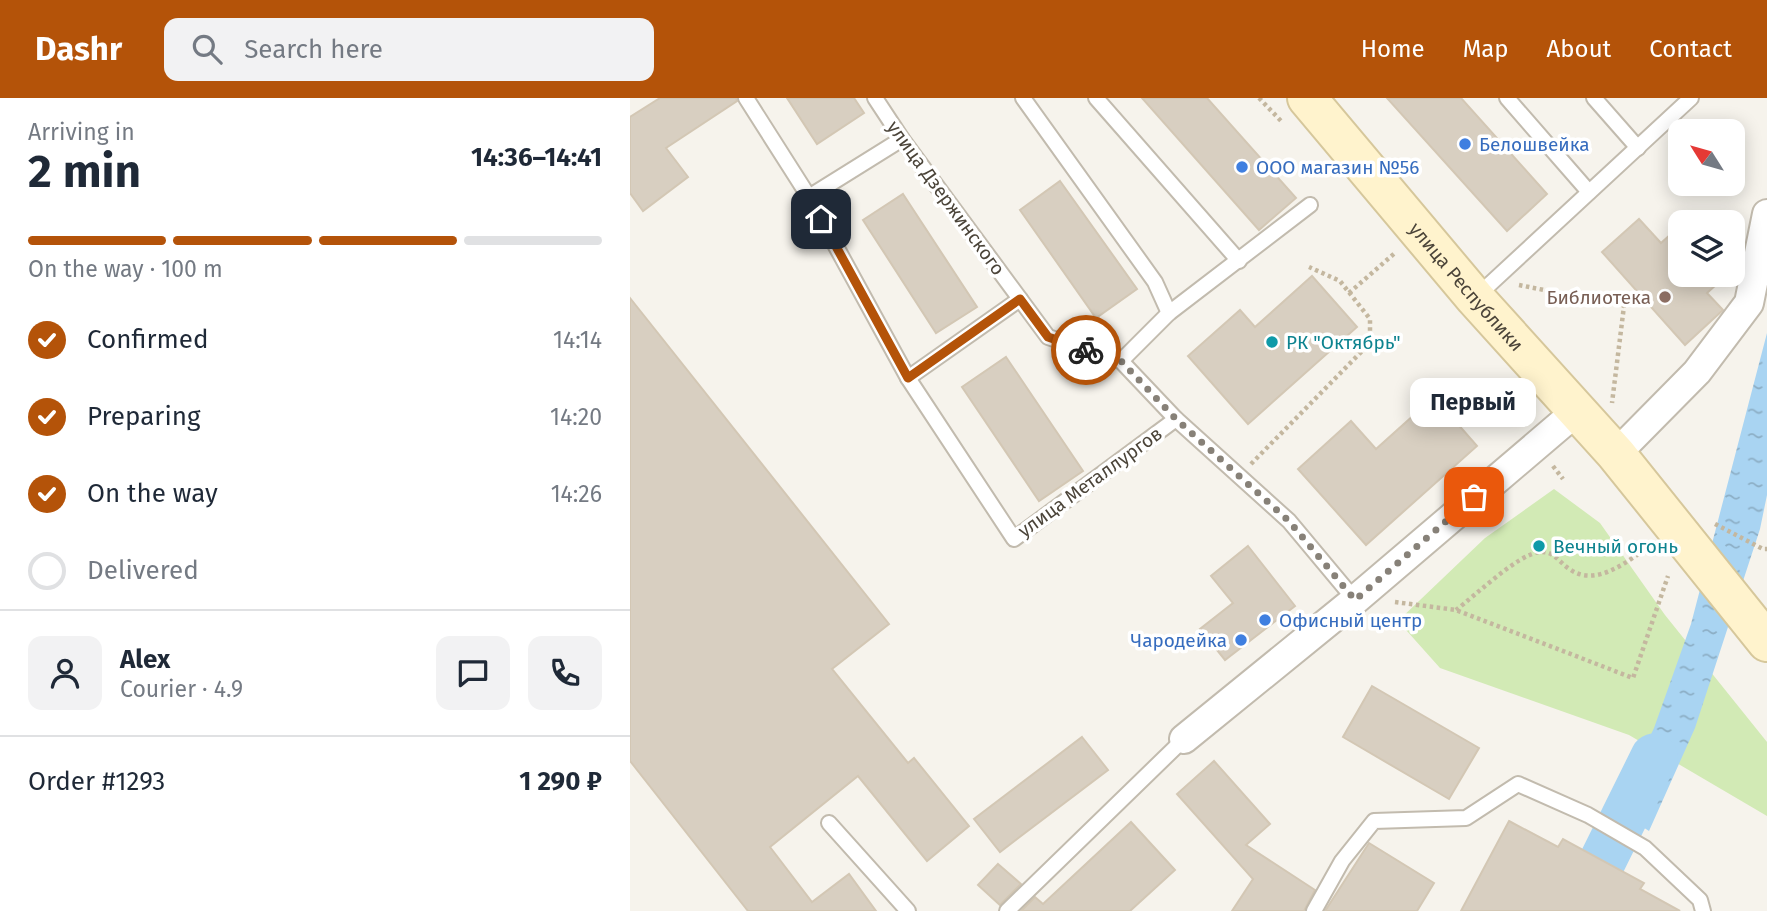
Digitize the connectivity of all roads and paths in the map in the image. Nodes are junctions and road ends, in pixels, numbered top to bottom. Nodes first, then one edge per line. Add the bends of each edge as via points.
1 (746, 98) edge
2 (874, 98) edge
3 (1023, 98) edge
4 (1096, 98) edge
5 (1307, 98) edge
6 (1507, 98) edge
7 (1594, 98) edge
8 (1691, 98) edge
9 (902, 139) junction
10 (1638, 148) junction
11 (1590, 192) junction
12 (809, 197) junction
13 (1310, 205) dead end
14 (1767, 214) edge
15 (1391, 257) dead end
16 (1239, 261) junction
17 (1309, 267) dead end
18 (1517, 284) dead end
19 (1349, 293) junction
20 (1475, 298) junction
21 (1020, 299) junction
22 (1169, 313) junction
23 (1121, 361) junction
24 (908, 378) junction
25 (1595, 408) junction
26 (1176, 419) junction
27 (1616, 454) junction
28 (1239, 476) junction
29 (1703, 518) dead end
30 (1767, 549) edge
31 (1644, 550) dead end
32 (1668, 576) dead end
33 (1355, 600) junction
34 (1394, 602) dead end
35 (1752, 603) edge
36 (1456, 610) junction
37 (1767, 642) edge
38 (1184, 739) joint
39 (830, 822) dead end
40 (908, 911) edge
41 (1007, 911) edge
42 (1314, 911) edge
43 (1703, 911) edge

1 - 12 lane, улица Металлургов
2 - 9 lane, улица Дзержинского
3 - 22 lane via 1155,282
4 - 16 lane
5 - 20 main road, улица Республики
6 - 11 lane
7 - 10 lane
8 - 10 lane
9 - 12 lane
9 - 21 lane, улица Дзержинского
10 - 11 lane
11 - 20 lane
12 - 24 lane, улица Металлургов
13 - 16 lane
14 - 27 street via 1749,303 1697,372
15 - 19 path
16 - 22 lane
17 - 19 path via 1340,281
18 - 25 path via 1624,306
19 - 28 path via 1370,319 1370,343
20 - 25 main road, улица Республики
21 - 23 lane, улица Дзержинского via 1048,337
21 - 24 lane
22 - 23 lane
23 - 26 lane
24 - 26 lane, улица Металлургов via 1014,540
25 - 27 main road, улица Республики
25 - 33 street
26 - 28 lane
27 - 35 main road, улица Республики
28 - 33 lane via 1289,521
29 - 30 path
31 - 36 path via 1616,569 1588,576 1572,571 1553,553 1539,552 1518,559
32 - 36 path via 1633,678
33 - 38 street
34 - 36 path
35 - 37 main road, улица Республики
38 - 41 lane
39 - 40 lane
42 - 43 lane via 1342,861 1374,821 1466,818 1518,784 1588,815 1645,848 1700,900

